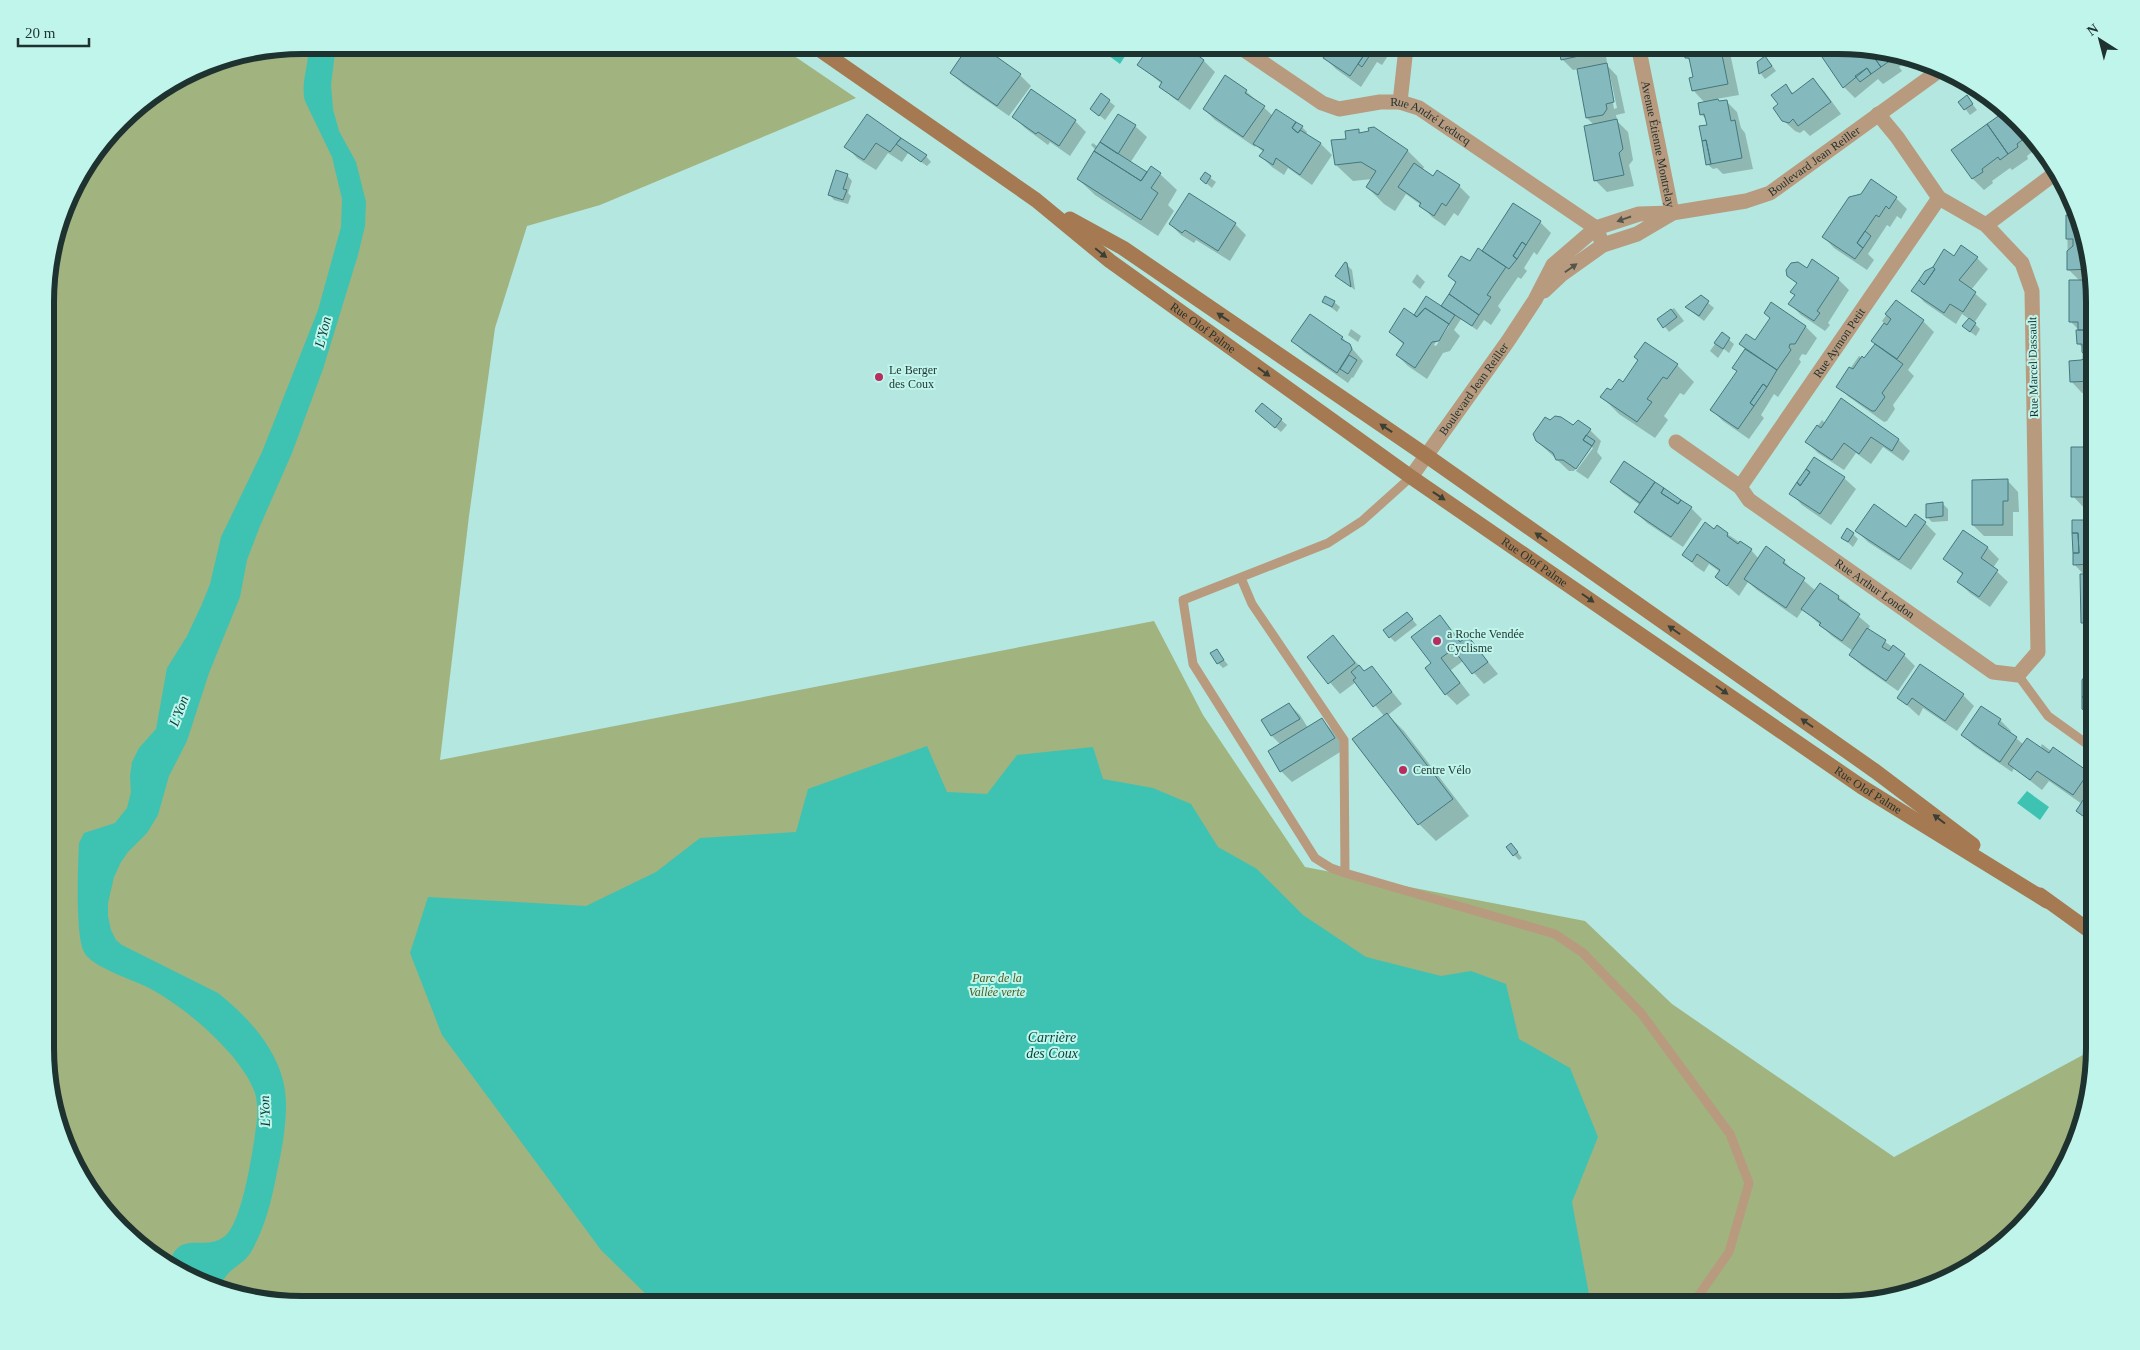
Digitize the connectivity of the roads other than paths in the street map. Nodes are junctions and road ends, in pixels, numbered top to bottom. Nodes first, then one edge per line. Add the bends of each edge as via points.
1 (826, 54) edge
2 (1250, 54) edge
3 (1405, 54) edge
4 (1640, 54) edge
5 (1935, 74) edge
6 (1400, 102) junction
7 (1878, 114) junction
8 (2052, 176) edge
9 (1939, 198) junction
10 (1036, 200) junction
11 (1672, 213) junction
12 (1986, 225) junction
13 (1596, 228) junction
14 (1603, 245) junction
15 (1535, 300) junction
16 (1676, 442) dead end
17 (1427, 456) junction
18 (1411, 477) junction
19 (1740, 487) junction
20 (1241, 578) junction
21 (2018, 675) junction
22 (2086, 743) edge
23 (1345, 873) junction
24 (2047, 901) junction
25 (2086, 928) edge
26 (1698, 1296) edge

1 - 10 main road, Rue Olof Palme
2 - 6 street, Rue André Leducq via 1322,103 1339,108
3 - 6 street
4 - 11 street, Avenue Étienne Montrelay
5 - 7 street, Boulevard Jean Reiller
6 - 13 street, Rue André Leducq via 1419,108
7 - 9 street, Rue Marcel Dassault
7 - 11 street, Boulevard Jean Reiller via 1770,193 1746,202
8 - 12 street
9 - 12 street, Rue Marcel Dassault
9 - 19 street, Rue Aymon Petit
17 -> 10 main road, Rue Olof Palme via 1123,248
10 -> 18 main road, Rue Olof Palme via 1110,261
11 -> 13 street, Boulevard Jean Reiller via 1639,214
11 - 14 street, Boulevard Jean Reiller via 1637,234
12 - 21 street, Rue Marcel Dassault via 2022,263 2032,291 2038,652
13 - 14 street
13 - 15 street, Boulevard Jean Reiller via 1552,265
15 -> 14 street, Boulevard Jean Reiller via 1561,275
15 - 17 street, Boulevard Jean Reiller
16 - 19 street, Rue Arthur London
17 - 18 street, Boulevard Jean Reiller
24 -> 17 main road, Rue Olof Palme via 1875,771
18 - 20 lane via 1362,521 1328,543
18 -> 24 main road, Rue Olof Palme via 1862,787
19 - 21 street, Rue Arthur London via 1749,500 1993,672
20 - 23 lane via 1252,604 1344,740
20 - 23 lane via 1183,600 1193,664 1315,858
21 - 22 lane via 2048,716
23 - 26 lane via 1555,934 1583,953 1641,1013 1730,1134 1749,1183 1729,1252
24 - 25 main road, Rue Olof Palme

